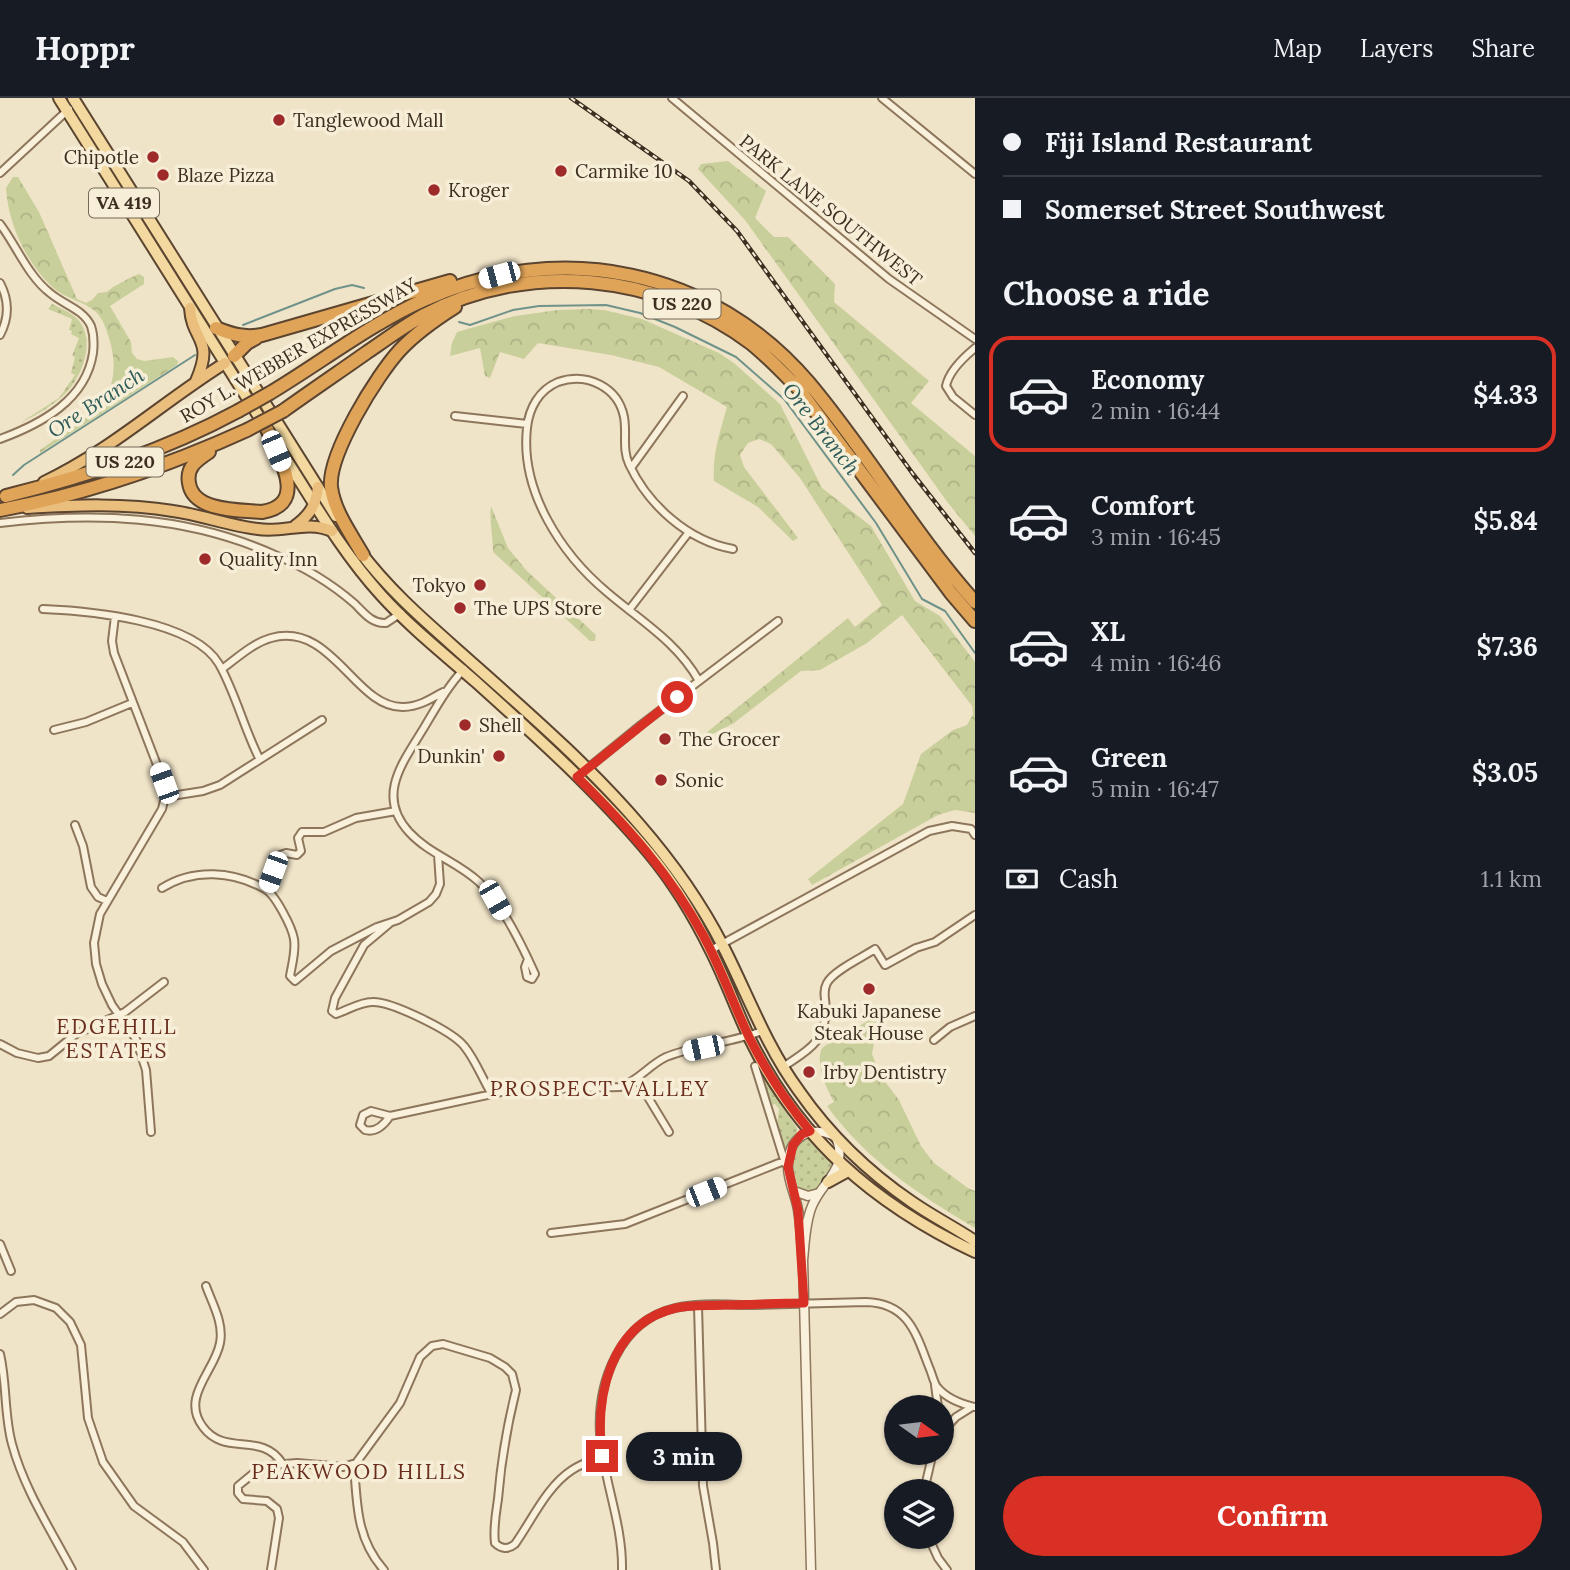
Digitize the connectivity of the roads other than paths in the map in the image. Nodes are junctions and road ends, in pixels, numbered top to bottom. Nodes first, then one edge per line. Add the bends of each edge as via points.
1 (59, 98) edge
2 (672, 98) edge
3 (882, 98) edge
4 (72, 105) edge
5 (0, 173) edge
6 (975, 174) edge
7 (0, 224) edge
8 (499, 275) junction
9 (0, 283) edge
10 (480, 293) junction
11 (190, 308) junction
12 (216, 328) junction
13 (0, 335) edge
14 (262, 335) junction
15 (975, 340) edge
16 (975, 348) edge
17 (230, 360) junction
18 (196, 381) junction
19 (683, 396) dead end
20 (975, 415) edge
21 (454, 416) dead end
22 (527, 424) junction
23 (267, 429) junction
24 (0, 439) edge
25 (221, 442) junction
26 (631, 468) junction
27 (318, 487) junction
28 (3, 497) edge
29 (315, 504) junction
30 (0, 510) edge
31 (0, 524) edge
32 (295, 526) junction
33 (332, 531) junction
34 (689, 532) junction
35 (733, 549) dead end
36 (363, 555) junction
37 (975, 602) edge
38 (43, 609) dead end
39 (404, 610) junction
40 (629, 610) junction
41 (115, 616) junction
42 (778, 621) dead end
43 (975, 621) edge
44 (471, 662) junction
45 (222, 669) junction
46 (463, 670) junction
47 (699, 681) junction
48 (445, 691) junction
49 (132, 703) junction
50 (323, 720) dead end
51 (54, 730) dead end
52 (259, 758) junction
53 (586, 769) junction
54 (577, 777) junction
55 (165, 797) junction
56 (396, 811) junction
57 (75, 825) dead end
58 (975, 835) edge
59 (438, 855) junction
60 (162, 888) dead end
61 (268, 890) junction
62 (107, 901) junction
63 (975, 915) edge
64 (390, 923) junction
65 (722, 944) junction
66 (711, 950) junction
67 (528, 959) dead end
68 (164, 982) dead end
69 (118, 1016) junction
70 (975, 1016) edge
71 (762, 1031) junction
72 (749, 1037) junction
73 (934, 1040) dead end
74 (0, 1044) edge
75 (755, 1066) dead end
76 (782, 1067) junction
77 (637, 1079) junction
78 (491, 1093) junction
79 (390, 1116) junction
80 (810, 1131) junction
81 (151, 1132) dead end
82 (669, 1132) dead end
83 (836, 1137) junction
84 (784, 1161) junction
85 (839, 1163) junction
86 (848, 1171) junction
87 (789, 1175) junction
88 (828, 1182) junction
89 (794, 1191) junction
90 (819, 1193) junction
91 (551, 1233) dead end
92 (975, 1241) edge
93 (0, 1244) edge
94 (975, 1252) edge
95 (803, 1261) junction
96 (11, 1271) dead end
97 (206, 1286) dead end
98 (804, 1303) junction
99 (698, 1306) junction
100 (0, 1314) edge
101 (0, 1354) edge
102 (935, 1384) junction
103 (936, 1395) edge
104 (974, 1407) edge
105 (954, 1419) edge
106 (602, 1456) junction
107 (282, 1463) junction
108 (355, 1464) junction
109 (934, 1549) edge
110 (72, 1570) edge
111 (204, 1570) edge
112 (271, 1570) edge
113 (384, 1570) edge
114 (622, 1570) edge
115 (716, 1570) edge
116 (811, 1570) edge
117 (947, 1570) edge

1 - 4 main road, VA 419
2 - 15 street, PARK LANE SOUTHWEST via 888,279
3 - 6 street
4 - 5 street
4 - 11 main road, VA 419
4 - 12 main road, VA 419
7 - 24 street via 48,292 84,315 94,343 83,383 69,401
8 - 14 highway via 452,281
8 - 28 highway, ROY L. WEBBER EXPRESSWAY / US 220, bridge via 422,301 238,411 133,459
8 - 37 highway, ROY L. WEBBER EXPRESSWAY / US 220 via 574,268 633,275 674,287 737,319 774,347 809,384
9 - 13 street via 8,312
10 - 25 highway, ROY L. WEBBER EXPRESSWAY / US 220, bridge via 415,320 283,411
10 - 36 highway via 433,322 402,349 340,447 332,470 332,491
10 - 43 highway, ROY L. WEBBER EXPRESSWAY / US 220 via 543,282 605,283 672,300 732,330 798,388
11 - 17 main road, VA 419
11 - 18 highway via 204,352
12 - 14 highway via 249,338
12 - 17 main road, VA 419
14 - 17 highway
16 - 20 street via 946,386
17 - 18 highway
17 - 23 main road, VA 419
17 - 27 main road
18 - 28 highway via 88,458 46,482
19 - 26 street
21 - 22 street
22 - 26 street via 537,399 550,387 568,380 595,382 612,393 621,408
22 - 40 street via 530,477 548,521 591,578
23 - 25 highway via 289,489 285,500 270,511 212,505 193,494 190,470
23 - 29 main road, VA 419
25 - 30 highway, ROY L. WEBBER EXPRESSWAY / US 220 via 95,488
26 - 34 street via 656,503
27 - 29 highway
27 - 36 main road
29 - 32 highway
29 - 33 main road, VA 419
30 - 32 highway via 131,506 262,530
31 - 39 street via 101,516 200,528 296,564 376,622 389,622
32 - 33 highway
33 - 39 main road via 363,575
34 - 35 street
34 - 40 street
36 - 39 main road
38 - 41 street
39 - 44 main road
39 - 46 main road
40 - 47 street via 672,645
41 - 45 street via 192,639 205,647
41 - 49 street via 113,648
42 - 47 street
44 - 46 street
44 - 53 main road
45 - 48 street via 264,640 291,636 325,651 376,697 393,706 412,706
45 - 52 street
46 - 48 street
46 - 54 main road
47 - 53 street
48 - 56 street via 398,770 393,792
49 - 51 street
49 - 55 street via 164,783
50 - 52 street
52 - 55 street via 212,789
53 - 54 street
53 - 65 main road via 672,862
54 - 66 main road via 659,866
55 - 62 street
56 - 59 street via 408,831
56 - 61 street via 356,818 324,832 302,832 298,838 301,852 280,855
57 - 62 street via 91,887
58 - 65 street via 971,829 952,826 929,831
59 - 64 street via 436,894
59 - 67 street via 489,892
60 - 61 street via 204,874 239,878
61 - 64 street via 292,930 295,948 290,978 297,980 331,951
62 - 69 street via 96,924 94,953 102,984
63 - 76 street via 935,942 885,965 875,949 829,980 819,1039
64 - 78 street via 367,941 355,958 332,1011 336,1014 378,1002 432,1025 465,1048
65 - 66 street
65 - 71 main road
66 - 72 main road
68 - 69 street
69 - 74 street via 76,1034 45,1058 17,1054
69 - 81 street via 136,1039 146,1070
70 - 73 street
71 - 72 street
71 - 76 main road
72 - 77 street via 666,1057
72 - 80 main road via 781,1093
75 - 84 street
76 - 83 main road
77 - 78 street via 612,1088
77 - 82 street
78 - 79 street
79 - 79 street via 372,1131 360,1125 367,1113
80 - 83 street
80 - 85 main road
80 - 87 street via 793,1145
83 - 85 street
83 - 92 main road via 899,1193
84 - 87 street
84 - 91 street via 625,1224
85 - 86 main road
85 - 88 street
86 - 88 main road
86 - 94 main road via 907,1215
87 - 89 street
88 - 90 street
89 - 90 street via 808,1196
89 - 95 street
90 - 95 street via 808,1217
93 - 96 street
95 - 98 street
97 - 107 street via 221,1335 217,1355 196,1397 199,1421 220,1441 260,1446
98 - 99 street
98 - 102 street via 874,1302 898,1311 912,1326
98 - 116 street
99 - 106 street via 674,1308 653,1317 625,1340 603,1391 599,1417
99 - 115 street via 703,1486
100 - 111 street via 16,1302 34,1300 56,1308 70,1322 81,1345 88,1418 103,1462 134,1506 183,1542
101 - 110 street via 8,1429 17,1459
102 - 103 street
102 - 104 street via 949,1398
104 - 105 street
106 - 108 street via 566,1475 515,1544 500,1547 494,1537 514,1378 490,1359 443,1344 423,1353 400,1403
106 - 114 street via 621,1544
107 - 108 street
107 - 112 street via 255,1472 237,1490 243,1499 267,1501 277,1509
108 - 113 street via 361,1533
109 - 117 street

